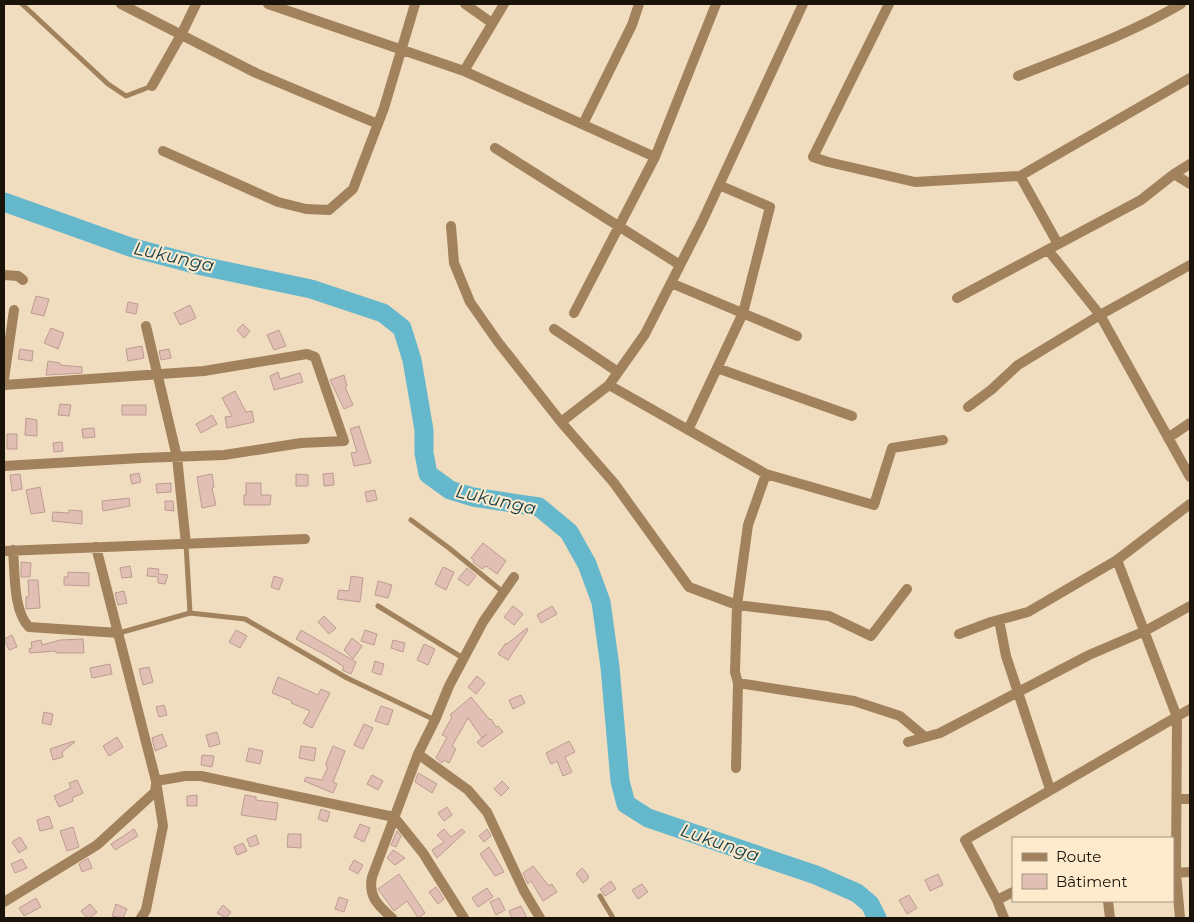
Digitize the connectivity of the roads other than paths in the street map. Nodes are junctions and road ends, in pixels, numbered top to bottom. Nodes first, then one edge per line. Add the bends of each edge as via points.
1 (22, 4) edge
2 (121, 4) edge
3 (196, 4) edge
4 (268, 4) edge
5 (414, 4) edge
6 (465, 4) edge
7 (504, 4) edge
8 (639, 4) edge
9 (716, 4) edge
10 (803, 4) edge
11 (889, 4) edge
12 (1181, 4) edge
13 (492, 23) junction
14 (180, 35) junction
15 (401, 49) junction
16 (464, 71) junction
17 (1018, 76) dead end
18 (1190, 78) edge
19 (152, 86) joint
20 (378, 124) junction
21 (583, 124) junction
22 (494, 148) dead end
23 (162, 151) dead end
24 (655, 156) junction
25 (1190, 164) edge
26 (1174, 174) junction
27 (1020, 176) junction
28 (1190, 184) edge
29 (719, 185) junction
30 (451, 226) dead end
31 (619, 226) junction
32 (1058, 244) junction
33 (1048, 250) junction
34 (680, 265) junction
35 (1190, 265) edge
36 (4, 275) edge
37 (23, 280) dead end
38 (671, 283) junction
39 (957, 298) dead end
40 (14, 310) dead end
41 (574, 313) dead end
42 (742, 313) junction
43 (1100, 316) junction
44 (146, 326) dead end
45 (554, 329) dead end
46 (797, 336) dead end
47 (717, 368) junction
48 (618, 372) junction
49 (157, 374) junction
50 (4, 379) edge
51 (609, 385) junction
52 (4, 386) edge
53 (968, 407) dead end
54 (852, 416) dead end
55 (561, 422) junction
56 (1190, 423) edge
57 (688, 430) junction
58 (1168, 438) junction
59 (943, 440) dead end
60 (177, 457) junction
61 (4, 466) edge
62 (766, 474) junction
63 (1190, 477) edge
64 (1190, 504) edge
65 (411, 520) dead end
66 (305, 539) dead end
67 (186, 544) junction
68 (96, 547) junction
69 (8, 551) edge
70 (1116, 560) junction
71 (514, 577) dead end
72 (907, 589) dead end
73 (503, 592) junction
74 (737, 605) junction
75 (378, 606) dead end
76 (1190, 606) edge
77 (190, 613) junction
78 (1000, 620) junction
79 (1145, 631) junction
80 (119, 633) junction
81 (959, 634) dead end
82 (462, 658) junction
83 (738, 683) junction
84 (1017, 691) junction
85 (1190, 709) edge
86 (1177, 717) junction
87 (435, 720) junction
88 (925, 737) junction
89 (908, 742) dead end
90 (418, 754) junction
91 (736, 768) dead end
92 (156, 781) junction
93 (1050, 789) junction
94 (1177, 799) junction
95 (1190, 799) edge
96 (394, 817) junction
97 (1190, 872) edge
98 (1174, 873) edge
99 (1012, 892) edge
100 (600, 896) dead end
101 (997, 900) junction
102 (4, 902) edge
103 (1108, 902) edge
104 (141, 918) edge
105 (392, 918) edge
106 (464, 918) edge
107 (540, 918) edge
108 (613, 918) edge
109 (1004, 918) edge
110 (1110, 918) edge
111 (1180, 918) edge

1 - 19 lane via 108,84 126,96
2 - 14 street
3 - 14 street
4 - 15 street
5 - 15 street
6 - 13 street
7 - 13 street
8 - 21 street via 632,25
9 - 24 street
10 - 29 street
11 - 27 street via 814,157 915,182
12 - 17 street via 1084,50
13 - 16 street
14 - 19 street
14 - 20 street via 256,73
15 - 16 street
15 - 20 street
16 - 21 street
18 - 27 street
20 - 23 street via 352,189 329,210 306,209 278,202
21 - 24 street
22 - 31 street
24 - 31 street
25 - 26 street
26 - 28 street
26 - 32 street via 1141,200
27 - 32 street
29 - 34 street
29 - 42 street via 770,207
30 - 55 street via 454,263 470,302
31 - 34 street
31 - 41 street
32 - 33 street
33 - 39 street
33 - 43 street
34 - 38 street
35 - 43 street
36 - 37 street via 18,276
38 - 42 street
38 - 48 street via 645,334
40 - 50 street
42 - 46 street
42 - 47 street
43 - 53 street via 1018,365
43 - 58 street
44 - 49 street
45 - 48 street
47 - 54 street
47 - 57 street
48 - 51 street
49 - 52 street
49 - 60 street
49 - 60 street via 204,371 307,354 315,358 344,441 301,443 224,456
51 - 55 street
51 - 57 street
55 - 74 street via 614,483 690,587
56 - 58 street
57 - 62 street
58 - 63 street
59 - 62 street via 892,448 874,505
60 - 61 street
60 - 67 street
62 - 74 street via 748,525
64 - 70 street
65 - 73 lane
66 - 67 street
67 - 68 street
67 - 77 lane
68 - 69 street
68 - 80 street
69 - 80 street via 18,605 29,627
70 - 78 street via 1028,612
70 - 79 street
71 - 73 street
72 - 74 street via 872,636 829,616
73 - 82 street
74 - 83 street via 735,672
75 - 82 lane
76 - 79 street
77 - 80 lane
77 - 87 lane via 245,619 347,678
78 - 81 street
78 - 84 street via 1006,656
79 - 84 street
79 - 86 street
80 - 92 street
82 - 87 street
83 - 88 street via 854,701 900,716
83 - 91 street
84 - 88 street
84 - 93 street
85 - 86 street
86 - 93 street
86 - 94 street
87 - 90 street
88 - 89 street
90 - 96 street
90 - 107 street via 468,790 487,812
92 - 96 street via 201,776
92 - 102 street via 155,792 97,845
92 - 104 street via 163,826 146,910
93 - 101 street via 965,840
94 - 95 street
94 - 98 street
96 - 105 street via 370,888 374,898
96 - 106 street via 424,853
97 - 98 street
98 - 111 street
99 - 101 street
100 - 108 lane
101 - 109 street
103 - 110 street

